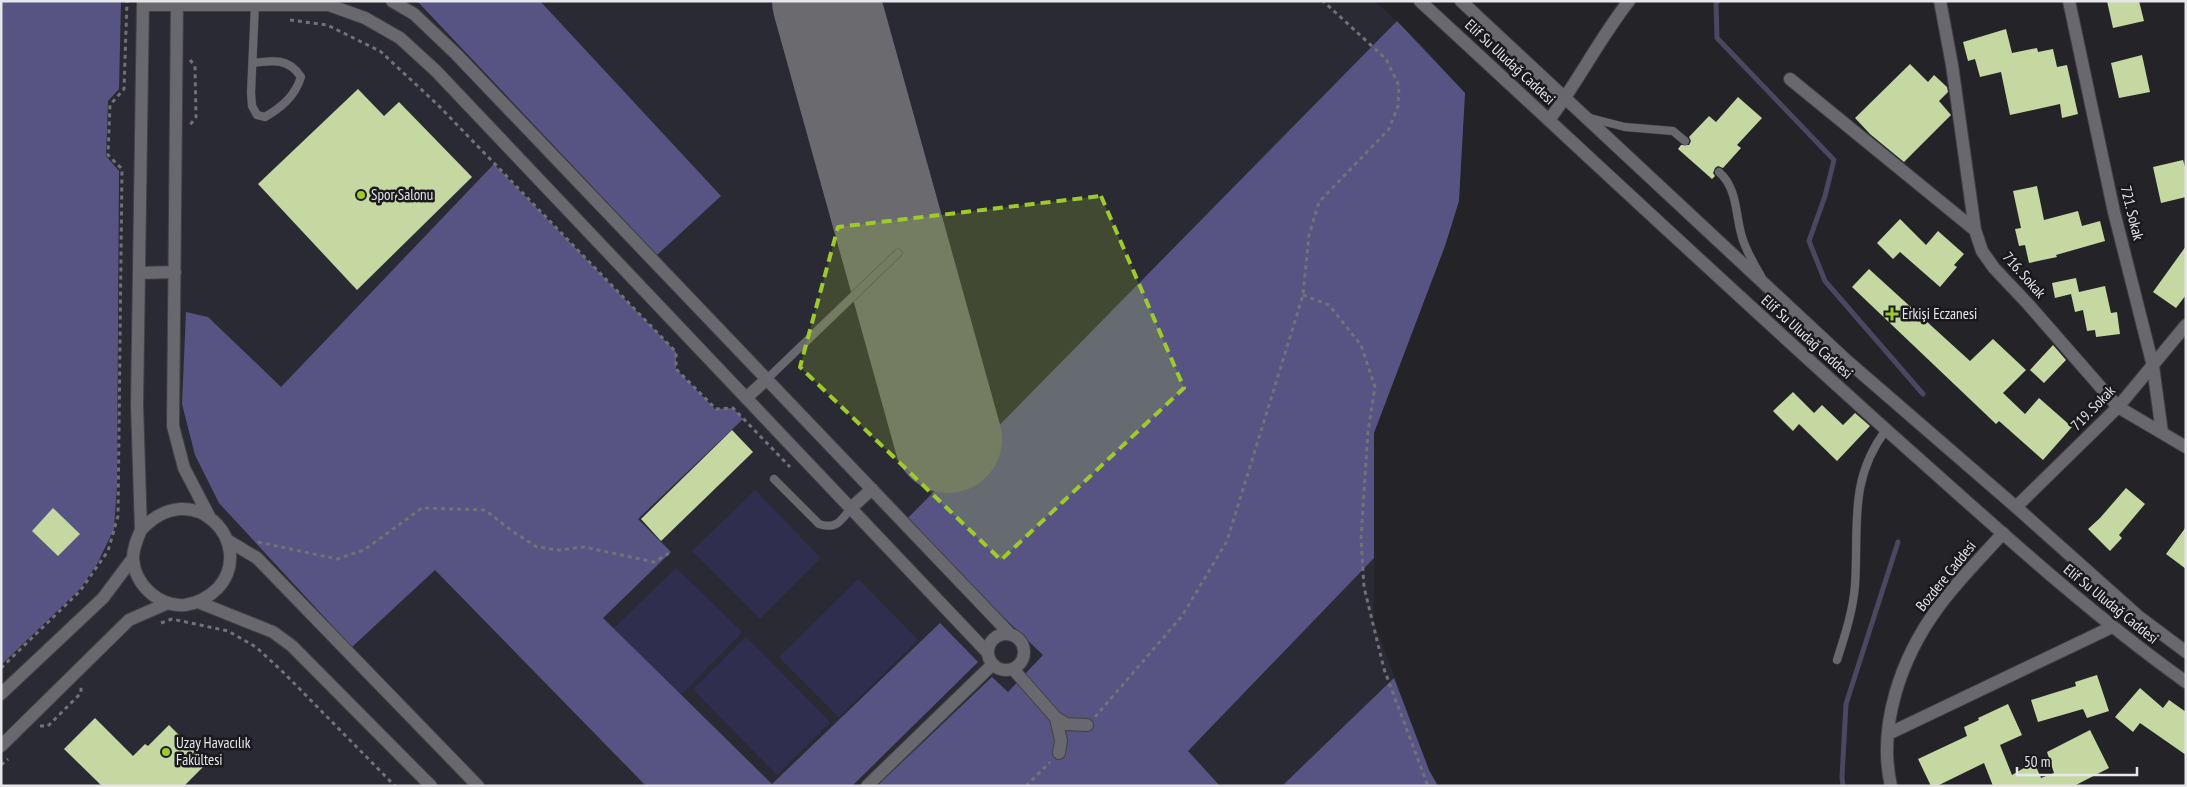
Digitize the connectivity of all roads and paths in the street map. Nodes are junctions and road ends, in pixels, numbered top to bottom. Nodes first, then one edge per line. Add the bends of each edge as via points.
1 (127, 1) edge
2 (392, 1) edge
3 (1323, 1) edge
4 (1420, 1) edge
5 (1461, 1) edge
6 (1628, 1) edge
7 (1940, 1) edge
8 (2069, 1) edge
9 (143, 3) edge
10 (177, 3) edge
11 (249, 3) edge
12 (281, 19) dead end
13 (253, 63) junction
14 (1790, 79) dead end
15 (1566, 99) junction
16 (1584, 116) junction
17 (1549, 120) junction
18 (1685, 141) dead end
19 (1719, 172) dead end
20 (1974, 230) junction
21 (898, 253) dead end
22 (139, 272) junction
23 (175, 272) junction
24 (1765, 285) junction
25 (1303, 295) junction
26 (2186, 326) edge
27 (2153, 366) junction
28 (767, 379) junction
29 (746, 398) junction
30 (2118, 407) junction
31 (1886, 430) junction
32 (2162, 433) junction
33 (2186, 447) edge
34 (796, 473) dead end
35 (774, 479) dead end
36 (872, 489) junction
37 (2016, 507) junction
38 (851, 508) junction
39 (209, 516) junction
40 (141, 530) junction
41 (2003, 533) junction
42 (227, 540) junction
43 (245, 551) junction
44 (671, 552) dead end
45 (133, 558) junction
46 (198, 602) junction
47 (168, 603) junction
48 (154, 626) dead end
49 (2112, 627) junction
50 (1012, 635) junction
51 (2186, 652) edge
52 (990, 658) junction
53 (1837, 660) dead end
54 (1, 668) edge
55 (1013, 669) junction
56 (2186, 682) edge
57 (82, 683) dead end
58 (1, 694) edge
59 (1056, 718) junction
60 (1087, 725) joint
61 (34, 732) dead end
62 (1888, 734) junction
63 (1, 746) edge
64 (1059, 753) joint
65 (10, 757) dead end
66 (1, 765) edge
67 (395, 786) edge
68 (431, 786) edge
69 (478, 786) edge
70 (867, 786) edge
71 (1026, 786) edge
72 (1428, 786) edge
73 (1891, 786) edge

1 - 54 path via 124,89 110,105 108,155 122,169 118,516 108,551 80,591
2 - 28 street via 414,14 456,54
3 - 25 path via 1386,59 1399,86 1398,106 1388,129 1318,202 1309,235
4 - 17 street, Elif Su Uludağ Caddesi
5 - 15 street, Elif Su Uludağ Caddesi
6 - 15 street
7 - 20 street, 716. Sokak via 1951,57
8 - 27 street, 721. Sokak via 2114,212
9 - 10 street
9 - 22 street
10 - 11 street
10 - 23 street
11 - 13 lane
11 - 29 street via 328,5 366,18 400,38 436,71
12 - 34 path via 327,25 380,51 438,105 676,352 676,369 716,409 733,408
13 - 13 lane via 252,106 256,116 265,117 280,108 297,88 301,77 295,67 277,60
14 - 20 street
15 - 16 street, Elif Su Uludağ Caddesi
15 - 17 street
16 - 18 lane via 1625,127 1673,131
16 - 24 street, Elif Su Uludağ Caddesi
17 - 31 street, Elif Su Uludağ Caddesi
19 - 24 lane via 1729,181 1742,238
20 - 30 street, 716. Sokak via 1982,251 1994,268
21 - 28 lane
22 - 23 street
22 - 40 street via 137,405
23 - 39 street via 174,426 184,468
24 - 37 street, Elif Su Uludağ Caddesi
25 - 60 path via 1227,541 1182,616
25 - 72 path via 1329,305 1362,345 1375,387 1368,431 1362,528 1364,587 1384,669
26 - 27 street, 719. Sokak
27 - 30 street, 719. Sokak
27 - 32 street, 721. Sokak
28 - 29 street
28 - 36 street
29 - 38 street
30 - 32 street, 716. Sokak
30 - 37 street, 719. Sokak
31 - 41 street, Elif Su Uludağ Caddesi
31 - 53 lane via 1871,452 1862,476 1855,528 1854,587 1848,625
32 - 33 street, 716. Sokak
35 - 38 lane via 819,524 828,527 839,523
36 - 38 street
36 - 50 street
37 - 51 street, Elif Su Uludağ Caddesi via 2138,616
38 - 52 street
39 - 40 street via 180,508 165,511 152,518
39 - 42 street
40 - 45 street
41 - 49 street, Elif Su Uludağ Caddesi
41 - 62 street, Bozdere Caddesi via 1938,608 1912,649 1897,688
42 - 43 street
42 - 46 street via 229,562 222,584 212,595
43 - 44 path via 260,541 337,559 364,550 422,508 485,510 537,547 559,550 584,547 654,562
43 - 69 street via 257,558
45 - 47 street via 136,573 144,586 155,597
45 - 58 street via 103,598
46 - 47 street
46 - 68 street via 273,632 292,646
47 - 63 street via 129,620
48 - 67 path via 172,619 228,631 256,647
49 - 56 street, Elif Su Uludağ Caddesi
49 - 62 street
50 - 52 street via 995,638 989,647
50 - 55 street via 1021,641 1024,652 1020,663
52 - 55 street via 1004,670
52 - 70 street
55 - 59 street
57 - 61 path via 81,693 48,726 39,726
59 - 60 street via 1066,724
59 - 64 street via 1061,741
62 - 73 street, Bozdere Caddesi
64 - 71 path
65 - 66 path

